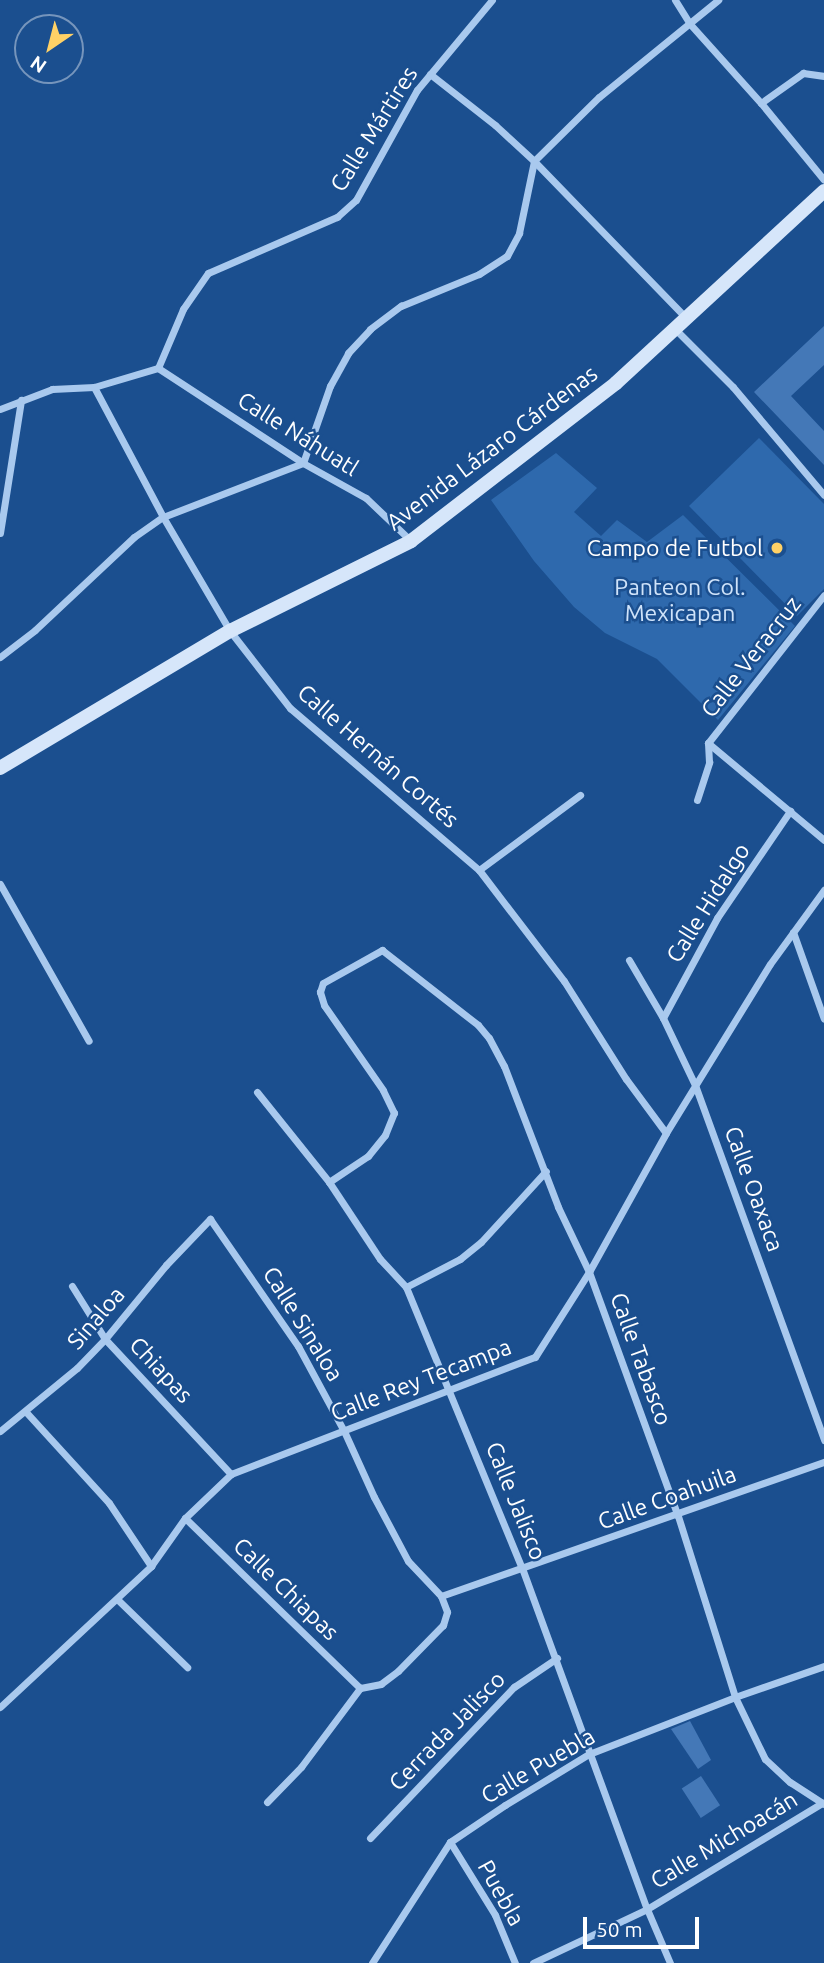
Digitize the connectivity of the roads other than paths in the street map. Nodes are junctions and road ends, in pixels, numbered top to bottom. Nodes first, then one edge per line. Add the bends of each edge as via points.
1 (492, 0) edge
2 (676, 0) edge
3 (718, 0) edge
4 (690, 24) junction
5 (430, 74) junction
6 (824, 76) edge
7 (761, 103) junction
8 (534, 160) junction
9 (824, 180) edge
10 (824, 191) edge
11 (680, 323) junction
12 (158, 369) junction
13 (94, 387) junction
14 (21, 400) junction
15 (0, 410) edge
16 (303, 463) junction
17 (824, 495) edge
18 (163, 517) junction
19 (0, 533) edge
20 (411, 541) junction
21 (824, 595) edge
22 (230, 631) junction
23 (0, 657) edge
24 (708, 743) junction
25 (0, 768) edge
26 (580, 795) dead end
27 (697, 800) dead end
28 (790, 811) junction
29 (824, 840) edge
30 (479, 870) junction
31 (0, 884) edge
32 (824, 890) edge
33 (793, 932) junction
34 (629, 960) dead end
35 (663, 1018) junction
36 (824, 1019) edge
37 (89, 1041) dead end
38 (695, 1085) junction
39 (257, 1092) dead end
40 (666, 1133) junction
41 (546, 1171) junction
42 (329, 1182) junction
43 (210, 1219) joint
44 (589, 1272) junction
45 (72, 1286) dead end
46 (406, 1287) junction
47 (105, 1339) junction
48 (450, 1388) junction
49 (26, 1412) junction
50 (0, 1431) edge
51 (344, 1431) junction
52 (824, 1440) edge
53 (824, 1462) edge
54 (231, 1474) junction
55 (678, 1516) junction
56 (185, 1518) junction
57 (151, 1566) junction
58 (522, 1567) junction
59 (441, 1596) junction
60 (117, 1599) junction
61 (557, 1658) junction
62 (187, 1667) dead end
63 (824, 1667) edge
64 (360, 1688) junction
65 (735, 1697) junction
66 (0, 1707) edge
67 (589, 1754) junction
68 (267, 1802) dead end
69 (823, 1804) edge
70 (370, 1838) dead end
71 (450, 1842) junction
72 (647, 1909) junction
73 (372, 1963) edge
74 (515, 1963) edge
75 (533, 1963) edge
76 (670, 1963) edge

1 - 5 street, Calle Mártires
2 - 4 street
3 - 4 street
4 - 7 street
4 - 8 street via 599,97
5 - 8 street
5 - 12 street, Calle Mártires via 395,126 356,200 337,217 208,273 188,300
6 - 7 street via 803,73
7 - 9 street
8 - 11 street
8 - 16 street via 515,245 507,256 479,274 401,306 370,329 348,353 330,386
10 - 11 main road, Avenida Lázaro Cárdenas
11 - 17 street
11 - 20 main road, Avenida Lázaro Cárdenas via 566,424
12 - 13 street
12 - 16 street, Calle Náhuatl
13 - 14 street via 52,390
13 - 18 street, Calle Hernán Cortés
14 - 15 street
14 - 19 street
16 - 18 street
16 - 20 street, Calle Náhuatl via 366,498
18 - 22 street, Calle Hernán Cortés
18 - 23 street via 134,537
20 - 22 main road, Avenida Lázaro Cárdenas
21 - 24 street, Calle Veracruz
22 - 25 main road, Avenida Lázaro Cárdenas
22 - 30 street, Calle Hernán Cortés via 290,708
24 - 27 street via 709,762
24 - 28 street
26 - 30 street
28 - 29 street
28 - 35 street, Calle Hidalgo via 717,918
30 - 40 street, Calle Hernán Cortés via 564,981
31 - 37 street
32 - 33 street, Calle Rey Tecampa
33 - 36 street
33 - 38 street, Calle Rey Tecampa
34 - 35 street, Calle Oaxaca
35 - 38 street, Calle Oaxaca
38 - 40 street, Calle Rey Tecampa
38 - 52 street, Calle Oaxaca
39 - 42 street, Calle Jalisco
40 - 44 street, Calle Rey Tecampa
41 - 42 street, Calle Tabasco via 489,1038 382,950 323,983 320,992 394,1113 386,1135 368,1156
41 - 44 street, Calle Tabasco
41 - 46 street via 481,1242 460,1259
42 - 46 street, Calle Jalisco via 380,1259
43 - 47 street, Sinaloa
43 - 51 street, Calle Sinaloa via 298,1346
44 - 48 street, Calle Rey Tecampa via 535,1357
44 - 55 street, Calle Tabasco
45 - 47 street, Chiapas
46 - 48 street, Calle Jalisco
47 - 49 street, Sinaloa
47 - 54 street, Chiapas
48 - 51 street, Calle Rey Tecampa
48 - 58 street, Calle Jalisco
49 - 50 street, Sinaloa
49 - 57 street via 109,1503
51 - 54 street, Calle Rey Tecampa
51 - 59 street, Calle Sinaloa via 408,1561
53 - 55 street, Calle Coahuila
54 - 56 street, Calle Rey Tecampa
55 - 58 street, Calle Coahuila
55 - 65 street, Calle Tabasco
56 - 57 street, Calle Rey Tecampa
56 - 64 street, Calle Chiapas
57 - 60 street, Calle Rey Tecampa
58 - 59 street
58 - 61 street, Calle Jalisco
59 - 64 street via 447,1612 443,1625 381,1684
60 - 62 street
60 - 66 street, Calle Rey Tecampa
61 - 67 street, Calle Jalisco
61 - 70 street, Cerrada Jalisco via 514,1687
63 - 65 street, Calle Puebla
64 - 68 street via 301,1767
65 - 67 street, Calle Puebla
65 - 69 street, Calle Tabasco via 765,1759
67 - 71 street, Calle Puebla
67 - 72 street, Calle Jalisco
69 - 72 street, Calle Michoacán
71 - 73 street, Calle Puebla
71 - 74 street, Puebla via 495,1915
72 - 75 street, Calle Michoacán
72 - 76 street, Calle Jalisco

